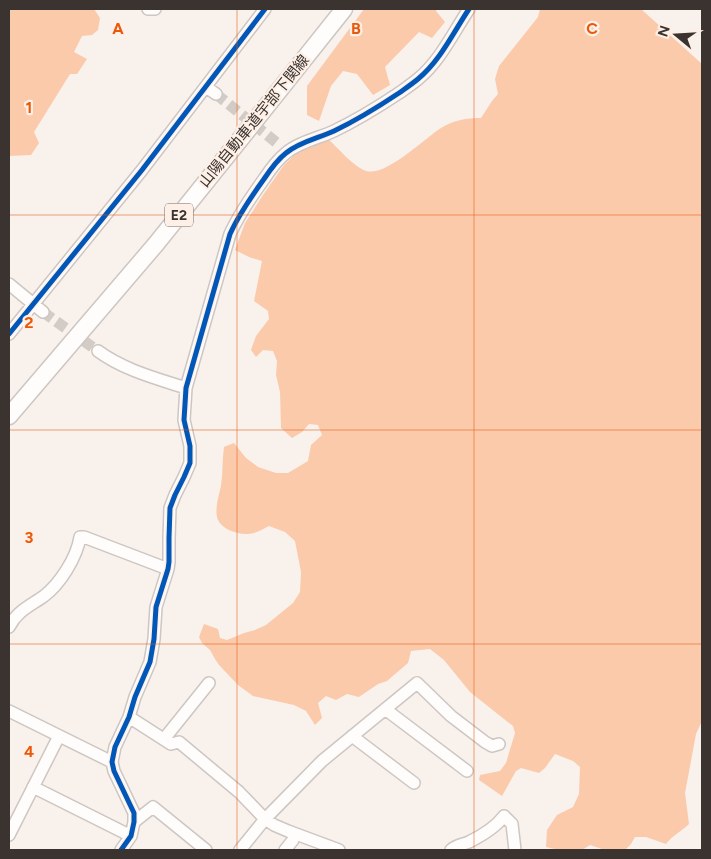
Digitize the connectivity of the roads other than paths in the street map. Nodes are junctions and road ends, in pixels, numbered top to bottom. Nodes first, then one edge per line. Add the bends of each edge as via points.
1 (148, 9) edge
2 (155, 9) edge
3 (344, 9) edge
4 (469, 9) edge
5 (260, 10) edge
6 (206, 87) junction
7 (216, 94) tunnel mouth
8 (277, 144) tunnel mouth
9 (286, 152) junction
10 (9, 284) edge
11 (38, 308) junction
12 (9, 334) edge
13 (98, 351) tunnel mouth
14 (186, 388) junction
15 (9, 416) edge
16 (168, 570) junction
17 (9, 627) edge
18 (209, 683) dead end
19 (385, 709) junction
20 (9, 711) edge
21 (129, 717) junction
22 (59, 736) junction
23 (352, 736) junction
24 (164, 739) junction
25 (500, 744) dead end
26 (112, 762) junction
27 (467, 771) dead end
28 (414, 783) dead end
29 (33, 787) junction
30 (265, 819) junction
31 (134, 822) junction
32 (9, 836) edge
33 (131, 836) junction
34 (293, 840) dead end
35 (121, 850) edge
36 (206, 850) edge
37 (240, 850) edge
38 (285, 850) edge
39 (339, 850) edge
40 (451, 850) edge
41 (515, 850) edge

1 - 2 street
3 - 15 highway, 山陽自動車道宇部下関線 / E2 via 156,244
4 - 9 street via 443,51 418,80 360,119
5 - 6 street
6 - 7 street
6 - 11 street
8 - 9 street
9 - 14 street via 237,217
10 - 11 street
11 - 12 street
13 - 14 street via 136,372
14 - 16 street via 184,420 190,463 170,508
16 - 17 street via 80,537 75,556 64,574 46,595 19,612
16 - 21 street via 156,607 150,662
18 - 24 street
19 - 23 street
19 - 25 street via 417,683 451,716 485,742 492,746
19 - 27 street
20 - 22 street
21 - 24 street
21 - 26 street via 114,748
22 - 26 street
22 - 29 street
23 - 28 street
23 - 30 street via 322,760
24 - 30 street via 171,744 179,742 239,792
26 - 31 street via 134,814
29 - 32 street
29 - 33 street
30 - 37 street
30 - 39 street
31 - 33 street
31 - 36 street via 153,807
33 - 35 street
34 - 38 street
40 - 41 street via 494,826 504,816 512,824

